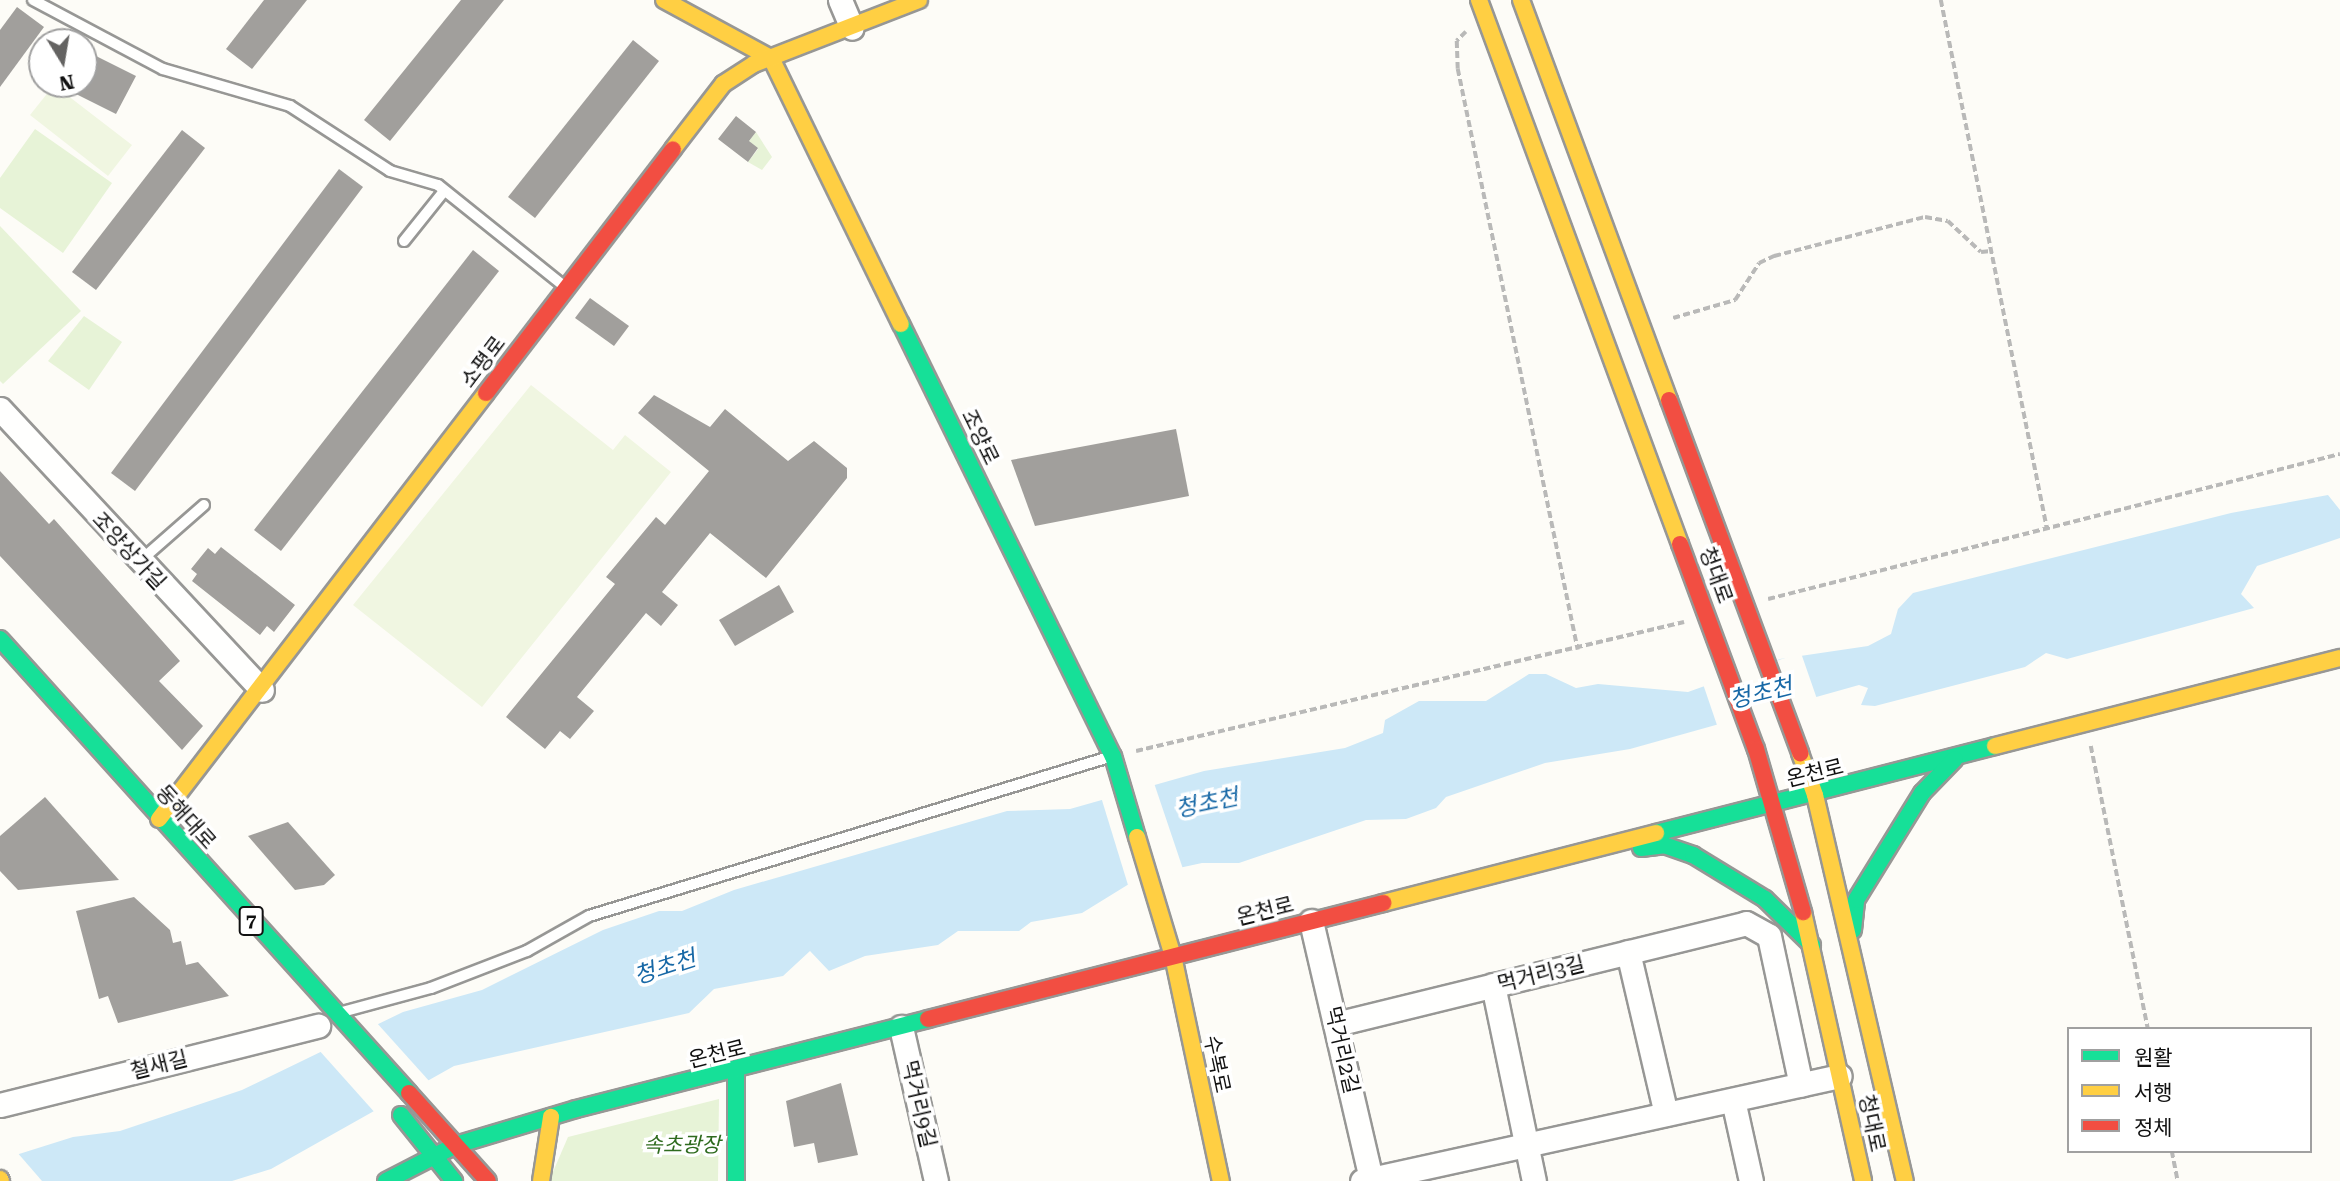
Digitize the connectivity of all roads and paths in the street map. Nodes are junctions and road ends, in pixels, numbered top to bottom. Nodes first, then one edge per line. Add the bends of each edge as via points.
1 (33, 0) edge
2 (664, 0) edge
3 (840, 0) edge
4 (919, 0) edge
5 (1521, 0) edge
6 (1941, 0) edge
7 (1482, 7) edge
8 (852, 28) junction
9 (771, 58) junction
10 (444, 191) junction
11 (404, 241) dead end
12 (1991, 251) junction
13 (565, 287) junction
14 (1673, 318) dead end
15 (0, 409) edge
16 (2340, 454) edge
17 (204, 505) dead end
18 (2047, 528) junction
19 (139, 562) junction
20 (1748, 604) junction
21 (1709, 615) junction
22 (0, 639) edge
23 (1578, 650) junction
24 (2340, 658) edge
25 (262, 690) junction
26 (2086, 724) junction
27 (1113, 756) junction
28 (1955, 759) junction
29 (1815, 795) junction
30 (1774, 806) junction
31 (159, 820) junction
32 (144, 835) dead end
33 (1584, 855) junction
34 (1311, 921) junction
35 (1852, 941) junction
36 (1812, 946) junction
37 (1628, 952) junction
38 (1173, 956) junction
39 (1493, 985) junction
40 (300, 1006) dead end
41 (1336, 1024) junction
42 (331, 1027) junction
43 (901, 1027) junction
44 (2148, 1027) edge
45 (736, 1071) junction
46 (1840, 1076) junction
47 (1801, 1084) junction
48 (386, 1099) dead end
49 (1733, 1100) junction
50 (0, 1105) edge
51 (1666, 1114) junction
52 (551, 1117) junction
53 (1526, 1143) junction
54 (456, 1145) junction
55 (2172, 1153) edge
56 (432, 1156) junction
57 (1367, 1180) edge
58 (386, 1181) edge
59 (454, 1181) edge
60 (488, 1181) edge
61 (541, 1181) edge
62 (736, 1181) edge
63 (936, 1181) edge
64 (1221, 1181) edge
65 (1534, 1181) edge
66 (1751, 1181) edge
67 (1863, 1181) edge
68 (1905, 1181) edge
69 (2178, 1181) edge

1 - 10 lane via 163,69 290,106 390,171
2 - 9 street
3 - 8 street
4 - 8 street, 소평로
5 - 20 street, 청대로
6 - 12 path
7 - 21 street, 청대로
7 - 23 path via 1457,41 1458,69
8 - 9 street, 소평로
9 - 13 street, 소평로 via 723,83
9 - 27 street, 조양로
10 - 11 lane
10 - 13 lane
12 - 14 path via 1981,252 1948,221 1925,217 1774,256 1759,263 1735,300
12 - 18 path
13 - 25 street, 소평로
15 - 19 street, 조양상가길
16 - 18 path
17 - 19 lane
18 - 20 path
19 - 25 street, 조양상가길
20 - 29 street, 청대로
21 - 23 path
21 - 30 street, 청대로
22 - 31 street, 동해대로 / 7
23 - 27 path
24 - 26 street, 온천로
25 - 31 street, 소평로
26 - 28 street, 온천로
26 - 44 path
27 - 38 street, 조양로
27 - 42 lane via 589,916 527,951
28 - 29 street, 온천로
28 - 35 street via 1922,793 1856,900
29 - 30 street, 온천로
29 - 35 street, 청대로
30 - 33 street, 온천로
30 - 36 street, 청대로
31 - 32 street, 소평로
31 - 42 street, 동해대로 / 7
33 - 34 street, 온천로
33 - 36 street via 1664,845 1693,855 1765,899
34 - 38 street, 온천로
34 - 41 street, 먹거리2길
35 - 68 street, 청대로
36 - 46 street, 청대로
37 - 39 street, 먹거리3길
37 - 47 street, 먹거리3길 via 1746,923 1769,936
37 - 51 street
38 - 43 street, 온천로
38 - 64 street, 수복로
39 - 41 street, 먹거리3길
39 - 53 street
40 - 42 street, 7
41 - 57 street, 먹거리2길
42 - 50 street, 철새길
42 - 54 street, 7 via 423,1109
43 - 45 street, 온천로
43 - 63 street, 먹거리9길
45 - 52 street, 온천로
45 - 62 street
46 - 47 street, 먹거리2길
46 - 67 street, 청대로
47 - 49 street, 먹거리2길
48 - 56 street
49 - 51 street, 먹거리2길
49 - 66 street
51 - 53 street, 먹거리2길
52 - 54 street, 온천로
52 - 61 street
53 - 57 street, 먹거리2길
53 - 65 street
54 - 56 street, 온천로
54 - 60 street, 7
55 - 69 path
56 - 58 street, 온천로
56 - 59 street

